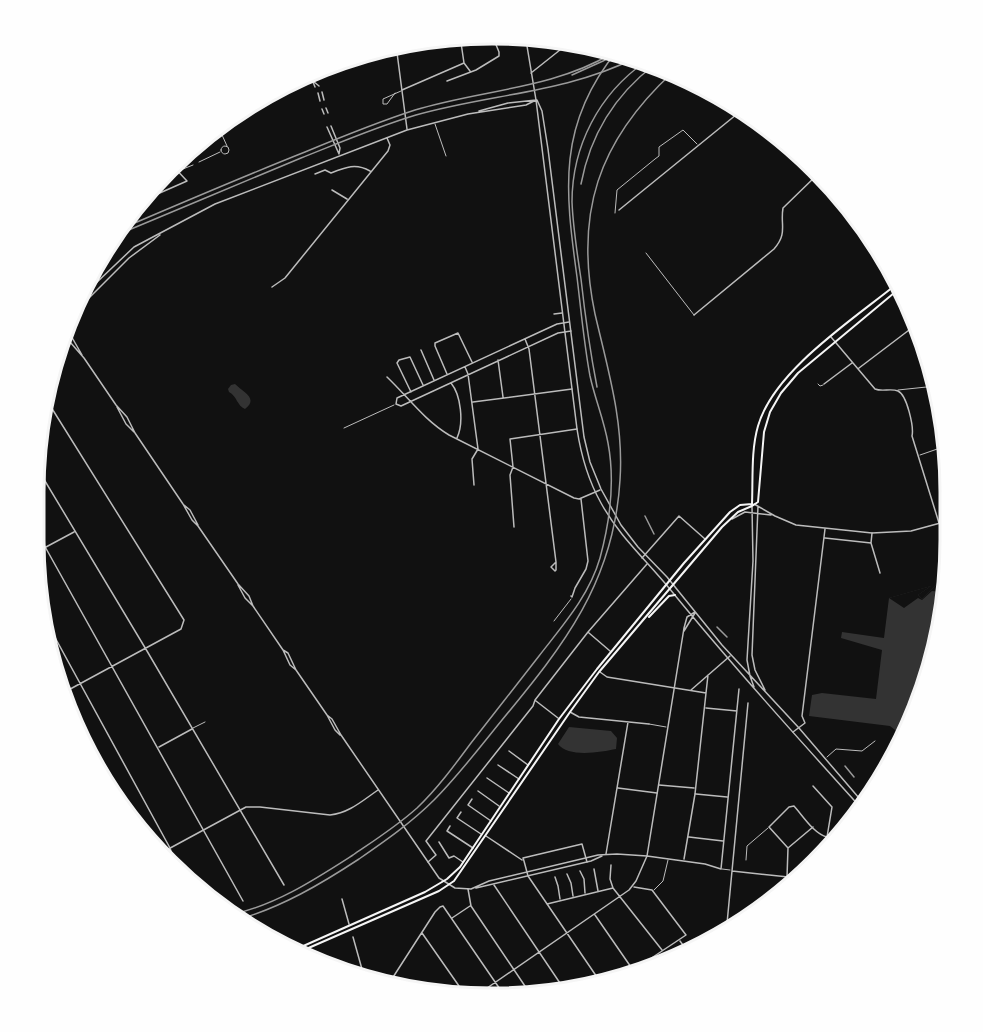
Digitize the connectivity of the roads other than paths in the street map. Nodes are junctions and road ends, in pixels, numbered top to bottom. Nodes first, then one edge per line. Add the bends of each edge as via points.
1 (461, 44) edge
2 (495, 44) edge
3 (527, 45) edge
4 (561, 49) edge
5 (398, 54) edge
6 (464, 63) junction
7 (471, 72) junction
8 (531, 74) junction
9 (313, 81) edge
10 (313, 81) edge
11 (447, 81) dead end
12 (319, 86) dead end
13 (315, 87) dead end
14 (402, 90) junction
15 (322, 92) dead end
16 (318, 93) dead end
17 (395, 93) dead end
18 (536, 98) junction
19 (324, 100) dead end
20 (320, 101) dead end
21 (326, 108) dead end
22 (322, 109) dead end
23 (476, 112) junction
24 (328, 113) dead end
25 (324, 114) dead end
26 (735, 116) edge
27 (434, 122) junction
28 (331, 126) dead end
29 (327, 127) dead end
30 (407, 130) junction
31 (222, 134) edge
32 (387, 137) junction
33 (227, 146) junction
34 (698, 146) junction
35 (221, 152) junction
36 (339, 155) junction
37 (446, 156) dead end
38 (199, 162) dead end
39 (192, 165) dead end
40 (180, 170) edge
41 (178, 171) edge
42 (371, 172) junction
43 (315, 174) dead end
44 (812, 180) edge
45 (332, 190) dead end
46 (157, 194) edge
47 (348, 199) junction
48 (619, 210) joint
49 (163, 233) junction
50 (646, 253) dead end
51 (95, 283) edge
52 (272, 287) dead end
53 (891, 289) edge
54 (893, 294) edge
55 (87, 300) edge
56 (562, 313) junction
57 (554, 314) dead end
58 (694, 315) joint
59 (570, 322) junction
60 (563, 323) junction
61 (909, 330) edge
62 (571, 331) junction
63 (564, 332) junction
64 (71, 336) edge
65 (831, 337) junction
66 (525, 339) junction
67 (69, 341) edge
68 (835, 342) junction
69 (528, 347) junction
70 (421, 351) dead end
71 (84, 358) junction
72 (498, 360) junction
73 (473, 363) junction
74 (853, 363) junction
75 (465, 367) junction
76 (858, 369) junction
77 (468, 374) junction
78 (448, 375) junction
79 (387, 377) dead end
80 (435, 381) junction
81 (451, 382) junction
82 (818, 384) dead end
83 (824, 384) joint
84 (423, 386) junction
85 (927, 387) edge
86 (572, 389) junction
87 (896, 390) junction
88 (411, 392) junction
89 (534, 393) junction
90 (405, 394) junction
91 (503, 398) junction
92 (409, 402) junction
93 (472, 402) junction
94 (396, 404) junction
95 (116, 405) junction
96 (51, 408) edge
97 (581, 408) junction
98 (574, 409) junction
99 (344, 428) dead end
100 (577, 429) junction
101 (135, 433) junction
102 (540, 434) junction
103 (456, 438) junction
104 (478, 449) junction
105 (938, 449) edge
106 (918, 455) junction
107 (513, 467) junction
108 (44, 479) edge
109 (546, 484) junction
110 (474, 485) dead end
111 (601, 489) junction
112 (595, 492) junction
113 (581, 498) junction
114 (754, 505) junction
115 (752, 512) junction
116 (758, 512) junction
117 (773, 515) junction
118 (939, 524) joint
119 (514, 527) dead end
120 (722, 527) junction
121 (825, 528) junction
122 (75, 531) junction
123 (872, 533) junction
124 (824, 537) junction
125 (706, 539) junction
126 (871, 543) junction
127 (45, 547) joint
128 (645, 554) junction
129 (642, 558) junction
130 (556, 562) dead end
131 (647, 563) junction
132 (880, 573) dead end
133 (670, 581) junction
134 (667, 585) junction
135 (674, 585) junction
136 (670, 590) junction
137 (675, 595) junction
138 (572, 597) joint
139 (696, 612) junction
140 (690, 614) junction
141 (692, 618) junction
142 (554, 621) dead end
143 (644, 621) junction
144 (588, 632) junction
145 (684, 632) junction
146 (54, 637) edge
147 (145, 648) junction
148 (611, 652) junction
149 (731, 655) junction
150 (728, 658) junction
151 (112, 667) junction
152 (599, 672) junction
153 (708, 675) junction
154 (750, 676) junction
155 (80, 684) junction
156 (674, 688) junction
157 (739, 689) dead end
158 (69, 690) edge
159 (690, 690) junction
160 (756, 690) junction
161 (766, 691) junction
162 (706, 693) junction
163 (535, 700) junction
164 (748, 702) dead end
165 (705, 708) junction
166 (737, 711) junction
167 (570, 712) junction
168 (560, 719) junction
169 (205, 722) dead end
170 (628, 722) junction
171 (649, 724) joint
172 (668, 727) junction
173 (799, 728) junction
174 (192, 729) junction
175 (793, 732) junction
176 (874, 741) dead end
177 (158, 747) junction
178 (509, 751) dead end
179 (825, 758) junction
180 (820, 762) junction
181 (498, 765) dead end
182 (529, 765) junction
183 (487, 778) dead end
184 (519, 779) junction
185 (659, 785) junction
186 (813, 786) dead end
187 (618, 788) junction
188 (695, 789) junction
189 (378, 790) junction
190 (477, 791) dead end
191 (657, 793) junction
192 (509, 794) junction
193 (695, 794) junction
194 (728, 797) junction
195 (858, 797) edge
196 (472, 799) dead end
197 (856, 801) edge
198 (501, 807) junction
199 (240, 810) junction
200 (461, 812) dead end
201 (491, 821) junction
202 (450, 826) dead end
203 (769, 827) junction
204 (813, 827) junction
205 (203, 829) junction
206 (484, 835) junction
207 (688, 837) junction
208 (827, 837) joint
209 (724, 841) junction
210 (439, 842) dead end
211 (170, 848) junction
212 (473, 848) junction
213 (788, 848) junction
214 (172, 854) edge
215 (436, 855) junction
216 (606, 855) junction
217 (647, 856) junction
218 (668, 859) junction
219 (440, 860) dead end
220 (586, 860) junction
221 (684, 860) junction
222 (746, 860) dead end
223 (524, 861) junction
224 (428, 862) junction
225 (464, 862) junction
226 (611, 866) dead end
227 (594, 869) dead end
228 (721, 869) junction
229 (580, 871) dead end
230 (732, 871) junction
231 (527, 872) junction
232 (567, 874) dead end
233 (528, 876) junction
234 (555, 877) dead end
235 (787, 877) joint
236 (443, 882) junction
237 (494, 884) junction
238 (284, 885) dead end
239 (448, 885) junction
240 (633, 886) junction
241 (613, 888) junction
242 (469, 889) junction
243 (652, 890) junction
244 (599, 892) junction
245 (585, 895) junction
246 (620, 897) junction
247 (573, 898) junction
248 (342, 899) dead end
249 (243, 901) dead end
250 (560, 901) junction
251 (547, 904) junction
252 (471, 906) junction
253 (594, 915) junction
254 (452, 918) junction
255 (727, 921) edge
256 (350, 926) junction
257 (422, 933) junction
258 (567, 933) junction
259 (353, 937) dead end
260 (679, 940) junction
261 (683, 945) edge
262 (303, 946) edge
263 (307, 948) edge
264 (662, 951) junction
265 (539, 952) junction
266 (648, 960) edge
267 (631, 967) edge
268 (362, 969) edge
269 (514, 970) junction
270 (596, 976) edge
271 (393, 977) edge
272 (495, 983) junction
273 (560, 983) edge
274 (459, 986) dead end
275 (526, 987) edge
276 (488, 988) edge
277 (499, 988) edge

1 - 6 street
2 - 7 street via 498,56
3 - 8 street
4 - 8 street
5 - 14 street
6 - 7 street
6 - 14 street
7 - 11 street
8 - 18 street
9 - 12 street
10 - 13 street
14 - 17 street
14 - 30 street
15 - 19 street
16 - 20 street
18 - 23 street
18 - 23 street via 526,105
18 - 56 street
18 - 59 street via 544,118
21 - 24 street
22 - 25 street
23 - 27 street
26 - 34 street
27 - 30 street
27 - 37 street
28 - 36 street
29 - 36 street
30 - 32 street
31 - 33 street
32 - 36 street
32 - 42 street via 390,148
33 - 35 street
33 - 35 street via 228,153
34 - 48 street
34 - 48 street via 683,130 661,146 658,157 617,190 615,213
35 - 38 street
36 - 49 street via 211,206
39 - 40 street
41 - 46 street via 187,181
42 - 43 street via 352,166
42 - 47 street
44 - 58 street via 783,208 782,237 774,249
45 - 47 street
47 - 52 street via 285,278
49 - 51 street via 130,249
49 - 55 street via 129,258
50 - 58 street
53 - 65 main road
54 - 68 main road
56 - 57 street
56 - 60 street
59 - 60 street
59 - 62 street
60 - 63 street
60 - 66 street
61 - 76 street
62 - 63 street
62 - 97 street
63 - 69 street
63 - 86 street
64 - 71 street
65 - 68 street
65 - 114 main road via 792,370 763,413 754,447
66 - 69 street
66 - 73 street
67 - 71 street
68 - 74 street
68 - 114 main road via 793,379 775,402 764,432 758,502
69 - 72 street
69 - 89 street
70 - 80 street
71 - 95 street
72 - 77 street
72 - 91 street
73 - 75 street
73 - 78 street via 458,333 435,343
74 - 76 street
74 - 83 street
75 - 77 street
75 - 78 street
76 - 87 street via 876,390
77 - 81 street
77 - 93 street
78 - 80 street
79 - 90 street
80 - 84 street
81 - 92 street
81 - 103 street via 457,390 461,429
82 - 83 street
84 - 88 street
84 - 88 street via 410,357 399,360
85 - 87 street
86 - 89 street
86 - 98 street
87 - 106 street via 905,400
88 - 90 street
89 - 91 street
89 - 102 street
90 - 92 street
90 - 94 street via 397,398
91 - 93 street
92 - 94 street
92 - 103 street via 438,428
93 - 104 street
94 - 99 street
95 - 101 street
95 - 101 street
96 - 147 street via 184,620 181,629
97 - 98 street
97 - 111 street via 588,451
98 - 100 street
100 - 102 street
100 - 112 street
101 - 189 street
102 - 107 street via 510,439
102 - 109 street
103 - 104 street
104 - 107 street
104 - 110 street via 472,459
105 - 106 street
106 - 118 street
107 - 109 street
107 - 119 street via 510,475
108 - 122 street
109 - 113 street
109 - 130 street
111 - 112 street
111 - 128 street via 621,525
112 - 113 street
112 - 129 street via 620,534
113 - 138 street via 589,555
114 - 115 street
114 - 116 street
114 - 117 street
114 - 120 main road via 738,512
114 - 125 main road via 743,504 734,509
115 - 116 street
115 - 120 street via 739,515
115 - 154 street via 747,660
116 - 117 street
116 - 161 street via 752,656
117 - 121 street via 796,525
118 - 123 street via 911,531
120 - 135 main road
121 - 123 street
121 - 124 street
122 - 127 street
122 - 147 street
123 - 126 street
124 - 126 street
124 - 173 street via 802,716 805,723
125 - 128 street via 679,516
125 - 133 main road
126 - 132 street
127 - 151 street
128 - 129 street
128 - 133 street
129 - 131 street
131 - 134 street
131 - 144 street
133 - 134 main road
133 - 135 street
134 - 136 street
134 - 148 main road
135 - 136 main road
135 - 139 street
136 - 137 street
136 - 143 main road
137 - 140 street
137 - 143 main road via 669,596
138 - 142 street
139 - 140 street
139 - 141 street
139 - 149 street
140 - 141 street
140 - 145 street
141 - 145 street
141 - 150 street
143 - 152 main road
144 - 148 street
144 - 163 street
145 - 156 street
146 - 155 street
147 - 151 street
147 - 174 street
148 - 168 main road
149 - 150 street
149 - 154 street
150 - 153 street
150 - 160 street
151 - 155 street
151 - 177 street
152 - 156 street via 607,677
152 - 167 main road
153 - 159 street
153 - 162 street
154 - 160 street
154 - 161 street
155 - 158 street
155 - 211 street
156 - 159 street
156 - 172 street
157 - 166 street
159 - 162 street
160 - 175 street
161 - 173 street
162 - 165 street
163 - 168 street
163 - 215 street via 426,841
164 - 230 street
165 - 166 street
165 - 188 street
166 - 194 street
167 - 170 street via 579,717
167 - 206 main road
168 - 182 main road
169 - 174 street
170 - 171 street
170 - 187 street
171 - 172 street
172 - 185 street
173 - 175 street
173 - 179 street
174 - 177 street
174 - 199 street
175 - 180 street
176 - 179 street via 862,751 836,748
177 - 205 street
178 - 182 street
179 - 180 street
179 - 195 street
180 - 197 street
181 - 184 street
182 - 184 main road
183 - 192 street
184 - 192 main road
185 - 188 street
185 - 191 street
186 - 208 street via 832,807
187 - 191 street
187 - 216 street
188 - 193 street
189 - 199 street via 339,814 254,807
189 - 224 street
190 - 198 street
191 - 217 street
192 - 198 main road
193 - 194 street
193 - 207 street
194 - 209 street
196 - 201 street via 468,805
198 - 201 main road
199 - 205 street
199 - 238 street
200 - 206 street via 457,818
201 - 206 main road
202 - 212 street via 447,831
203 - 204 street via 794,806
203 - 213 street
203 - 222 street via 747,846
204 - 208 street
204 - 213 street
205 - 211 street
205 - 249 street
206 - 212 main road
206 - 223 street
206 - 239 main road via 460,874
207 - 209 street
207 - 221 street
209 - 228 street
210 - 225 street via 449,858 454,856
211 - 214 street
212 - 225 main road
213 - 235 street
215 - 219 street
215 - 224 street
216 - 217 street
216 - 220 street
217 - 218 street
217 - 240 street
218 - 221 street
218 - 243 street via 663,881
220 - 223 street via 582,844 523,858
220 - 231 street
220 - 233 street
221 - 228 street
223 - 231 street
224 - 236 street
225 - 236 main road
226 - 241 street
227 - 244 street
228 - 230 street
229 - 245 street
230 - 235 street
230 - 255 street
231 - 233 street
231 - 242 street
232 - 247 street
233 - 237 street
233 - 251 street
234 - 250 street
236 - 239 street
236 - 256 main road
237 - 242 street
237 - 265 street
239 - 242 street
239 - 263 main road
240 - 243 street
240 - 246 street
241 - 244 street
241 - 246 street
242 - 252 street
243 - 260 street via 686,935
244 - 245 street
245 - 247 street
246 - 253 street
246 - 264 street
247 - 250 street
248 - 256 street
250 - 251 street
251 - 258 street
252 - 254 street
252 - 269 street
253 - 258 street
253 - 267 street
254 - 257 street via 443,906 438,908
254 - 272 street
256 - 262 main road
257 - 271 street
257 - 274 street
258 - 265 street
258 - 270 street
259 - 268 street
260 - 261 street
260 - 264 street
264 - 266 street
265 - 269 street
265 - 273 street
269 - 272 street
269 - 275 street
272 - 276 street
272 - 277 street

